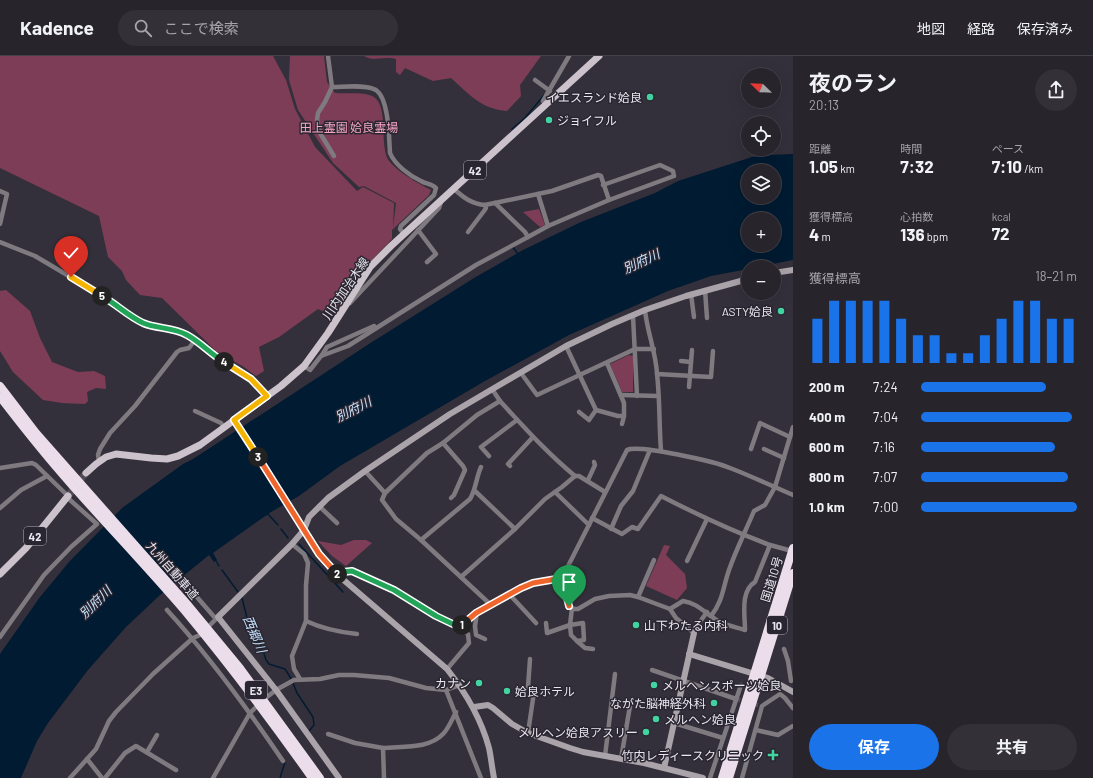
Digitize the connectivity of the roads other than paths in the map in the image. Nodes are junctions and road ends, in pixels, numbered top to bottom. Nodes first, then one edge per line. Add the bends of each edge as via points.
1 (328, 56) edge
2 (569, 56) edge
3 (599, 56) edge
4 (535, 80) dead end
5 (332, 87) junction
6 (548, 90) junction
7 (546, 105) junction
8 (334, 156) dead end
9 (603, 185) junction
10 (454, 189) junction
11 (0, 192) edge
12 (538, 194) junction
13 (442, 200) junction
14 (610, 200) junction
15 (495, 203) junction
16 (485, 205) junction
17 (1, 216) edge
18 (0, 224) edge
19 (548, 226) junction
20 (418, 230) junction
21 (468, 232) dead end
22 (404, 234) junction
23 (528, 237) junction
24 (0, 242) edge
25 (427, 262) dead end
26 (793, 270) edge
27 (781, 272) edge
28 (741, 281) edge
29 (704, 290) junction
30 (691, 294) junction
31 (345, 304) junction
32 (645, 310) junction
33 (633, 316) junction
34 (694, 317) dead end
35 (388, 318) dead end
36 (707, 318) dead end
37 (195, 340) junction
38 (566, 346) junction
39 (635, 349) junction
40 (654, 350) junction
41 (692, 350) dead end
42 (713, 351) dead end
43 (321, 356) junction
44 (681, 361) dead end
45 (691, 362) junction
46 (607, 363) junction
47 (304, 366) junction
48 (520, 373) junction
49 (657, 374) junction
50 (580, 375) junction
51 (690, 376) junction
52 (0, 386) edge
53 (689, 387) dead end
54 (492, 389) junction
55 (621, 395) junction
56 (267, 396) junction
57 (637, 396) junction
58 (658, 396) junction
59 (0, 398) edge
60 (500, 401) junction
61 (596, 410) junction
62 (195, 411) dead end
63 (579, 412) dead end
64 (624, 416) junction
65 (517, 420) junction
66 (235, 422) junction
67 (622, 424) dead end
68 (224, 427) junction
69 (793, 427) edge
70 (790, 437) junction
71 (533, 438) junction
72 (443, 443) junction
73 (751, 449) dead end
74 (764, 449) dead end
75 (650, 450) junction
76 (661, 451) junction
77 (489, 456) dead end
78 (784, 458) junction
79 (99, 461) junction
80 (594, 462) dead end
81 (510, 466) dead end
82 (481, 467) dead end
83 (0, 468) edge
84 (365, 471) junction
85 (86, 473) tunnel mouth
86 (47, 476) junction
87 (575, 476) junction
88 (588, 480) junction
89 (775, 487) junction
90 (475, 491) junction
91 (555, 492) junction
92 (605, 492) junction
93 (385, 493) junction
94 (793, 495) edge
95 (68, 496) junction
96 (451, 498) dead end
97 (319, 506) junction
98 (0, 508) edge
99 (106, 517) junction
100 (592, 518) junction
101 (707, 519) junction
102 (337, 523) dead end
103 (589, 525) junction
104 (515, 529) junction
105 (612, 529) junction
106 (304, 530) junction
107 (744, 536) junction
108 (421, 540) junction
109 (292, 544) junction
110 (770, 545) junction
111 (793, 549) edge
112 (654, 560) dead end
113 (687, 561) dead end
114 (793, 573) edge
115 (0, 574) edge
116 (339, 576) junction
117 (461, 577) junction
118 (562, 578) junction
119 (190, 590) dead end
120 (510, 594) junction
121 (638, 597) junction
122 (491, 605) junction
123 (186, 607) junction
124 (572, 608) junction
125 (670, 609) junction
126 (167, 610) dead end
127 (478, 612) junction
128 (709, 614) junction
129 (217, 618) junction
130 (306, 621) junction
131 (536, 623) dead end
132 (546, 623) dead end
133 (210, 625) dead end
134 (570, 625) junction
135 (459, 627) junction
136 (694, 633) junction
137 (357, 634) dead end
138 (200, 635) dead end
139 (0, 637) edge
140 (193, 638) junction
141 (485, 639) dead end
142 (577, 641) junction
143 (784, 649) dead end
144 (593, 650) dead end
145 (689, 654) junction
146 (530, 659) dead end
147 (447, 669) junction
148 (652, 670) dead end
149 (615, 674) dead end
150 (757, 675) junction
151 (300, 679) junction
152 (792, 679) edge
153 (682, 681) junction
154 (460, 685) junction
155 (741, 685) dead end
156 (276, 690) junction
157 (446, 690) junction
158 (791, 690) edge
159 (267, 697) dead end
160 (736, 698) junction
161 (631, 700) dead end
162 (256, 707) dead end
163 (474, 707) junction
164 (793, 708) edge
165 (456, 712) junction
166 (250, 713) junction
167 (674, 723) junction
168 (793, 726) edge
169 (756, 730) junction
170 (528, 732) junction
171 (328, 734) dead end
172 (157, 735) dead end
173 (723, 738) junction
174 (383, 748) junction
175 (147, 752) junction
176 (605, 756) junction
177 (87, 759) junction
178 (621, 759) junction
179 (283, 761) dead end
180 (664, 768) junction
181 (176, 770) dead end
182 (70, 778) edge
183 (102, 778) edge
184 (105, 778) edge
185 (213, 778) edge
186 (312, 778) edge
187 (320, 778) edge
188 (339, 778) edge
189 (384, 778) edge
190 (481, 778) edge
191 (494, 778) edge
192 (704, 778) edge
193 (710, 778) edge
194 (722, 778) edge
195 (729, 778) edge
196 (742, 778) edge

1 - 5 street
2 - 6 street
3 - 7 main road, 川内加治木線 / 42
4 - 6 street
5 - 8 street via 317,120 320,133
5 - 22 street via 376,90 384,104 392,159 415,178 436,188 434,195 401,226
6 - 7 street via 543,101
7 - 10 main road, 川内加治木線 / 42
9 - 12 street via 601,176 598,175
9 - 14 street
9 - 14 street via 660,165 673,171 674,176
10 - 13 main road, 川内加治木線 / 42
10 - 16 street via 466,199
11 - 17 street via 8,194
12 - 15 street
12 - 19 street
13 - 20 street via 439,208
13 - 22 main road, 川内加治木線 / 42
14 - 19 street
15 - 16 street
15 - 23 street
16 - 21 street via 486,208
17 - 18 street
19 - 23 street
20 - 25 street via 436,254
20 - 31 street via 352,301
22 - 31 main road, 川内加治木線 / 42 via 370,267
23 - 43 street via 476,265 348,346
24 - 37 street via 36,256 144,323 176,330
26 - 27 street
28 - 29 street
29 - 30 street
29 - 36 street
30 - 32 street
30 - 34 street
31 - 47 main road, 川内加治木線 / 42
32 - 33 street
32 - 40 street
33 - 38 street
33 - 39 street
35 - 43 street via 327,347
37 - 56 street via 251,379
37 - 79 street via 189,348 177,352 135,406 110,433 100,449
38 - 48 street
38 - 50 street
39 - 40 street
39 - 46 street
39 - 57 street
40 - 49 street
41 - 45 street
42 - 51 street via 711,377
43 - 47 street via 310,370
44 - 45 street
45 - 51 street
46 - 50 street
46 - 55 street
47 - 56 main road, 川内加治木線 / 42
48 - 50 street via 537,395
48 - 54 street
49 - 51 street
49 - 58 street
50 - 61 street
51 - 53 street
52 - 99 highway, 九州自動車道 / E3 via 36,434
54 - 60 street
54 - 84 street
55 - 57 street
55 - 64 street via 625,407
56 - 66 main road, 川内加治木線 / 42
57 - 58 street
58 - 76 street
59 - 99 highway, 九州自動車道 / E3 via 32,438
60 - 65 street
60 - 72 street via 477,415
61 - 63 street via 589,420
61 - 64 street
62 - 68 street via 221,423
64 - 67 street
65 - 71 street
65 - 77 street via 481,447
66 - 68 main road, 川内加治木線 / 42
66 - 106 street
68 - 79 main road, 川内加治木線 / 42 via 200,445 167,459 116,454
69 - 70 street
70 - 73 street via 760,423
70 - 78 street
71 - 81 street via 508,464
71 - 87 street
72 - 93 street via 427,453
72 - 96 street via 465,470
74 - 78 street
75 - 76 street
75 - 92 street via 627,450
75 - 105 street via 633,491 621,506
76 - 89 street via 728,467
78 - 89 street
79 - 85 main road, 川内加治木線 / 42
80 - 88 street
82 - 90 street
83 - 86 street via 32,463
84 - 93 street
84 - 97 street
86 - 95 street
86 - 98 street via 21,490
87 - 88 street
87 - 91 street
88 - 92 street
89 - 94 street
89 - 107 street via 765,505 754,511
90 - 104 street
90 - 108 street via 468,503
91 - 103 street
91 - 104 street
92 - 100 street
93 - 108 street via 382,500 396,520
95 - 115 main road, 42 via 26,548
95 - 139 street via 97,524 44,575
97 - 102 street
97 - 106 street via 309,517
99 - 123 highway, 九州自動車道 / E3
100 - 103 street
100 - 105 street
101 - 105 street via 660,496 638,529 632,527 622,534
101 - 107 street
101 - 113 street
103 - 118 street
104 - 117 street
106 - 109 street
106 - 116 street via 319,554
107 - 110 street
107 - 128 street via 729,570 723,596 716,609
108 - 117 street
109 - 129 street
109 - 130 street via 304,554 308,563
110 - 111 street
110 - 128 street via 744,601 745,630 716,620
111 - 150 highway, 国道10号 / 10
112 - 121 street
114 - 150 highway, 国道10号 / 10
116 - 135 street via 343,572 352,571 394,590
116 - 147 street
117 - 122 street
118 - 120 street via 533,583
118 - 124 street via 569,606
119 - 129 street
120 - 122 street
120 - 131 street
121 - 124 street via 609,596 595,599 578,609
121 - 125 street
122 - 127 street
123 - 186 highway, 九州自動車道 / E3
123 - 187 highway, 九州自動車道 / E3 via 240,668
124 - 134 street
125 - 128 street via 683,601
125 - 136 street via 676,618
126 - 140 street
127 - 135 street
127 - 141 street via 476,635
128 - 136 street via 699,623
129 - 133 street
129 - 156 street
130 - 137 street via 332,631
130 - 151 street via 292,656 294,669
132 - 134 street via 547,632
134 - 142 street via 571,635
134 - 142 street via 583,623 584,640
135 - 147 street via 468,634 469,643
136 - 145 street
138 - 140 street
140 - 166 street
140 - 177 street via 116,712 96,749
142 - 144 street via 585,648
143 - 152 street
145 - 150 street
145 - 153 street
146 - 170 street via 528,687 534,692
147 - 154 street
148 - 153 street
149 - 176 street
150 - 158 street
150 - 194 highway, 国道10号 / 10
150 - 195 highway, 国道10号 / 10
151 - 156 street
151 - 157 street via 354,675 389,678 426,688
152 - 158 street
153 - 160 street
153 - 167 street
154 - 157 street
154 - 163 street
155 - 160 street
156 - 159 street
156 - 188 street
157 - 165 street
160 - 173 street
161 - 178 street
162 - 166 street
163 - 170 street via 488,705 512,724
163 - 191 street via 489,749
164 - 169 street via 780,694 760,706
165 - 174 street via 443,734 432,742 417,746
165 - 190 street
166 - 179 street
166 - 185 street
167 - 173 street
167 - 180 street
168 - 169 street via 778,734
169 - 196 street
170 - 176 street via 570,748
171 - 174 street via 355,743
172 - 175 street
173 - 193 street
174 - 189 street
175 - 181 street
175 - 184 street via 136,746 125,753
176 - 178 street
177 - 182 street
177 - 183 street
178 - 180 street
180 - 192 street

